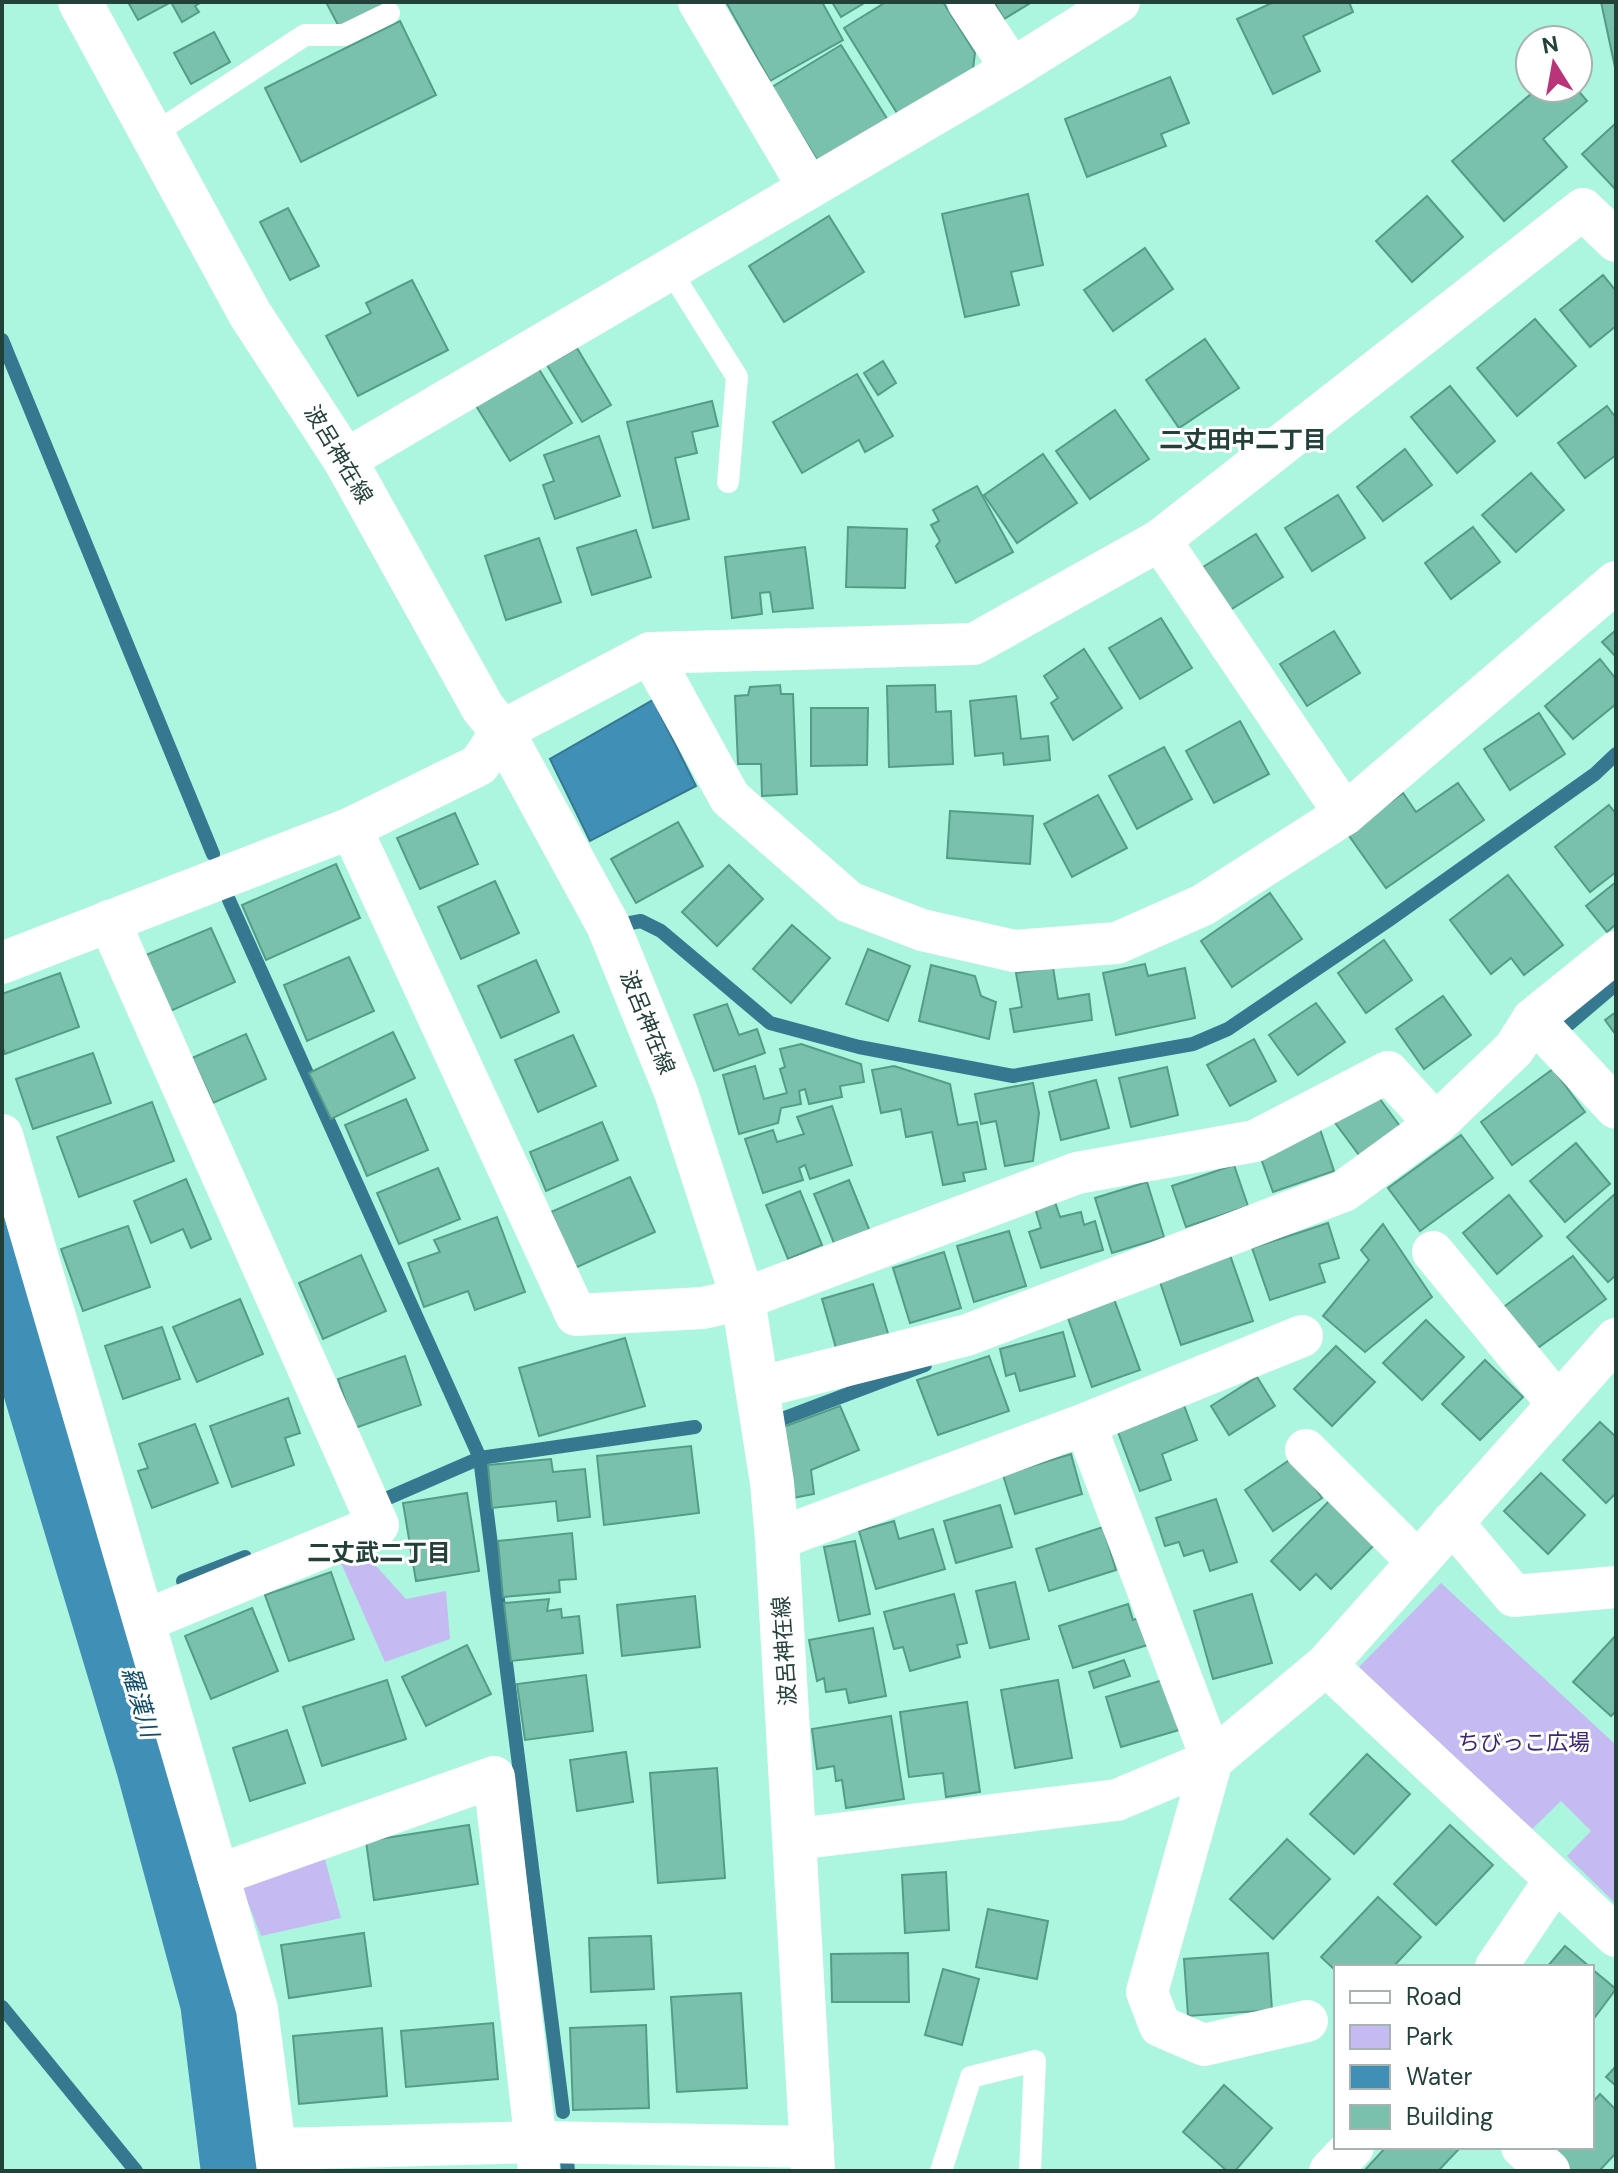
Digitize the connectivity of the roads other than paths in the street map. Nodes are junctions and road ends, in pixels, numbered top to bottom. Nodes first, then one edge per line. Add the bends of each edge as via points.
1 (80, 2) edge
2 (699, 2) edge
3 (968, 2) edge
4 (1119, 2) edge
5 (389, 13) dead end
6 (1012, 69) junction
7 (152, 135) junction
8 (809, 188) junction
9 (1616, 241) edge
10 (670, 270) junction
11 (345, 460) junction
12 (728, 482) dead end
13 (1160, 540) junction
14 (1616, 582) edge
15 (650, 653) junction
16 (502, 731) junction
17 (1345, 814) junction
18 (351, 828) junction
19 (109, 921) junction
20 (1616, 952) edge
21 (2, 963) edge
22 (1546, 1033) junction
23 (1616, 1108) edge
24 (1436, 1124) junction
25 (2, 1135) edge
26 (1433, 1252) dead end
27 (743, 1299) junction
28 (1302, 1336) dead end
29 (1616, 1339) edge
30 (757, 1388) junction
31 (1558, 1404) junction
32 (1085, 1424) junction
33 (1306, 1450) dead end
34 (1452, 1522) junction
35 (777, 1539) junction
36 (1417, 1561) junction
37 (1616, 1587) edge
38 (144, 1621) junction
39 (1326, 1665) junction
40 (1212, 1760) junction
41 (796, 1839) junction
42 (218, 1875) junction
43 (1555, 1880) junction
44 (1616, 1936) edge
45 (1497, 1965) edge
46 (1307, 2021) dead end
47 (1351, 2149) edge
48 (1524, 2149) edge
49 (538, 2156) edge
50 (813, 2159) edge
51 (277, 2160) edge
52 (941, 2171) edge
53 (1030, 2171) edge
54 (1330, 2171) edge
55 (1549, 2171) edge

1 - 7 main road, 波呂神在線
2 - 8 street
3 - 6 street
4 - 6 street
5 - 7 lane via 344,35 305,35
6 - 8 street
7 - 11 main road, 波呂神在線 via 250,314
8 - 10 street
9 - 13 street via 1583,209
10 - 11 street
10 - 12 lane via 737,377
11 - 16 main road, 波呂神在線 via 483,708
13 - 15 street via 974,644
13 - 17 street
14 - 17 street
15 - 16 street
15 - 17 street via 730,798 849,902 937,934 1014,951 1117,943 1203,905
16 - 18 street via 479,765
16 - 27 main road, 波呂神在線 via 608,925 676,1092
18 - 19 street
18 - 27 street via 576,1315 703,1308
19 - 21 street
19 - 38 street via 378,1525
20 - 22 street
22 - 23 street
22 - 24 street via 1514,1049
24 - 27 street via 1388,1072 1255,1141 1077,1173
24 - 30 street via 1344,1191 967,1335
25 - 38 street
26 - 31 street
27 - 30 main road, 波呂神在線
28 - 32 street
29 - 31 street
30 - 35 main road, 波呂神在線
31 - 34 street
32 - 35 street
32 - 40 street
33 - 36 street
34 - 36 street
34 - 37 street via 1514,1596
35 - 41 main road, 波呂神在線
36 - 39 street
38 - 42 street
39 - 40 street
39 - 43 street
40 - 41 street via 1117,1800
40 - 46 street via 1147,1992 1160,2026 1204,2045
41 - 50 main road, 波呂神在線
42 - 49 street via 494,1777
42 - 51 street via 257,2009
43 - 44 street
43 - 45 street
47 - 54 street
48 - 55 street
49 - 50 street
49 - 51 street
52 - 53 lane via 971,2077 1035,2061

